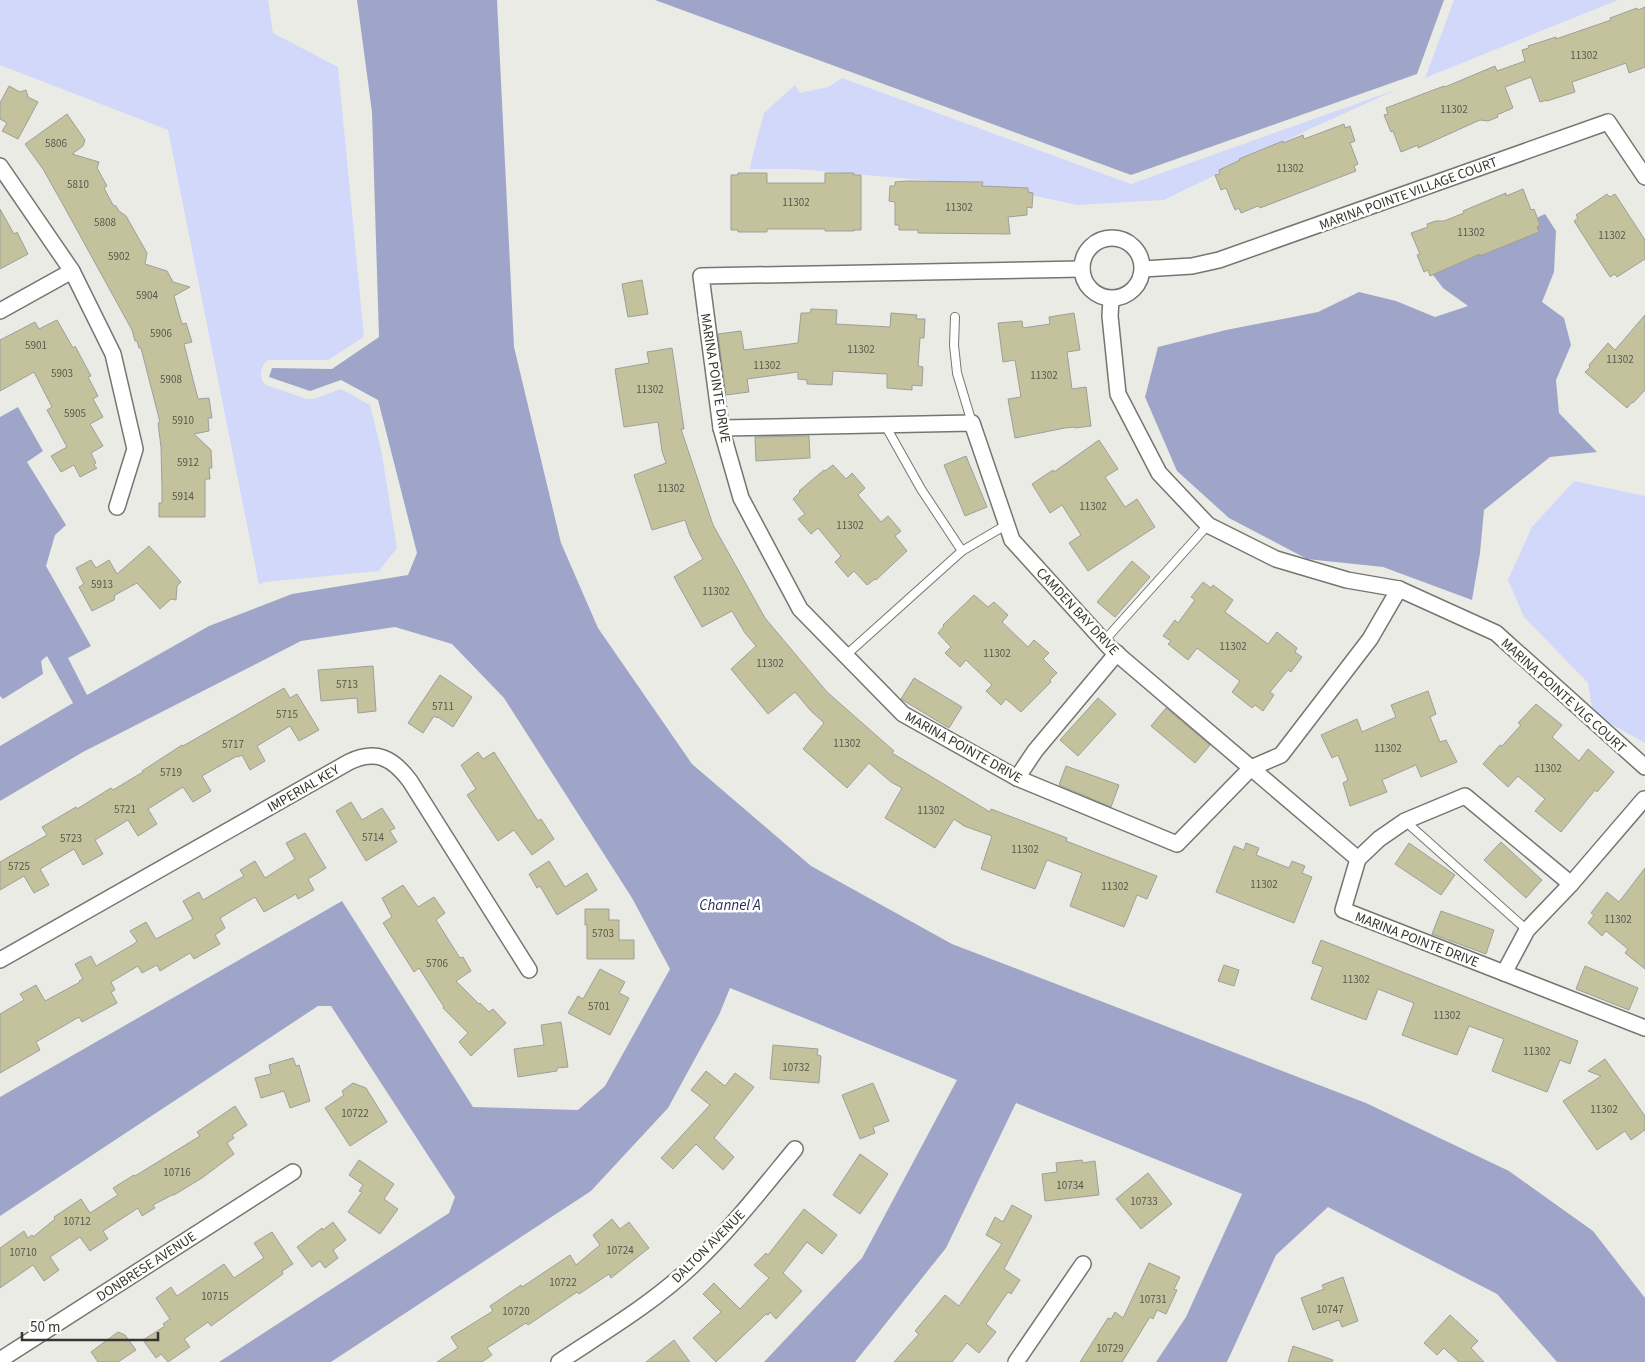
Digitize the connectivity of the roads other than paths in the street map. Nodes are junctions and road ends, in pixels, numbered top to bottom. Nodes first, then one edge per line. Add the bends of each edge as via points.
1 (0, 166) edge
2 (1645, 176) edge
3 (1082, 269) junction
4 (1143, 270) junction
5 (72, 271) junction
6 (1111, 299) junction
7 (0, 311) edge
8 (955, 317) dead end
9 (972, 424) junction
10 (885, 425) junction
11 (721, 428) junction
12 (116, 507) dead end
13 (1006, 525) junction
14 (1208, 525) junction
15 (962, 551) junction
16 (1399, 589) junction
17 (1104, 641) junction
18 (1117, 653) junction
19 (845, 656) junction
20 (1645, 767) edge
21 (1251, 768) junction
22 (1016, 778) junction
23 (1644, 799) edge
24 (1405, 821) junction
25 (1358, 859) junction
26 (1571, 884) junction
27 (1527, 930) junction
28 (0, 960) edge
29 (529, 970) dead end
30 (1504, 973) junction
31 (1645, 1028) edge
32 (795, 1149) dead end
33 (293, 1172) dead end
34 (1083, 1264) dead end
35 (0, 1360) edge
36 (559, 1362) edge
37 (1016, 1362) edge

1 - 5 street
2 - 4 street, MARINA POINTE VILLAGE COURT via 1608,122 1219,260
3 - 4 street via 1086,252 1093,244 1112,238 1132,244 1139,252
3 - 6 street via 1090,290
3 - 11 street, MARINA POINTE DRIVE via 701,276
4 - 6 street via 1134,290 1126,296
5 - 7 street
5 - 12 street via 113,354 135,449
6 - 14 street via 1118,394 1159,473
8 - 9 lane via 957,373
9 - 10 street
9 - 13 street, CAMDEN BAY DRIVE
10 - 11 street
10 - 15 lane
11 - 19 street, MARINA POINTE DRIVE via 741,498 800,609
13 - 15 lane
13 - 17 street, CAMDEN BAY DRIVE via 1012,540
14 - 16 street via 1276,560 1347,580
14 - 17 lane
15 - 19 lane
16 - 20 street, MARINA POINTE VLG COURT via 1496,633
16 - 21 street via 1370,639 1281,755
17 - 18 street, CAMDEN BAY DRIVE
18 - 21 street, CAMDEN BAY DRIVE
18 - 22 street
19 - 22 street, MARINA POINTE DRIVE via 903,714
21 - 22 street, MARINA POINTE DRIVE via 1177,844
21 - 25 street
23 - 26 street
24 - 25 street
24 - 26 street via 1465,796
24 - 27 lane
25 - 30 street, MARINA POINTE DRIVE via 1342,910
26 - 27 street
27 - 30 street
28 - 29 street, IMPERIAL KEY via 349,762 374,756 391,761 410,781
30 - 31 street, MARINA POINTE DRIVE
32 - 36 street, DALTON AVENUE via 744,1211 691,1267 633,1314
33 - 35 street, DONBRESE AVENUE
34 - 37 street

